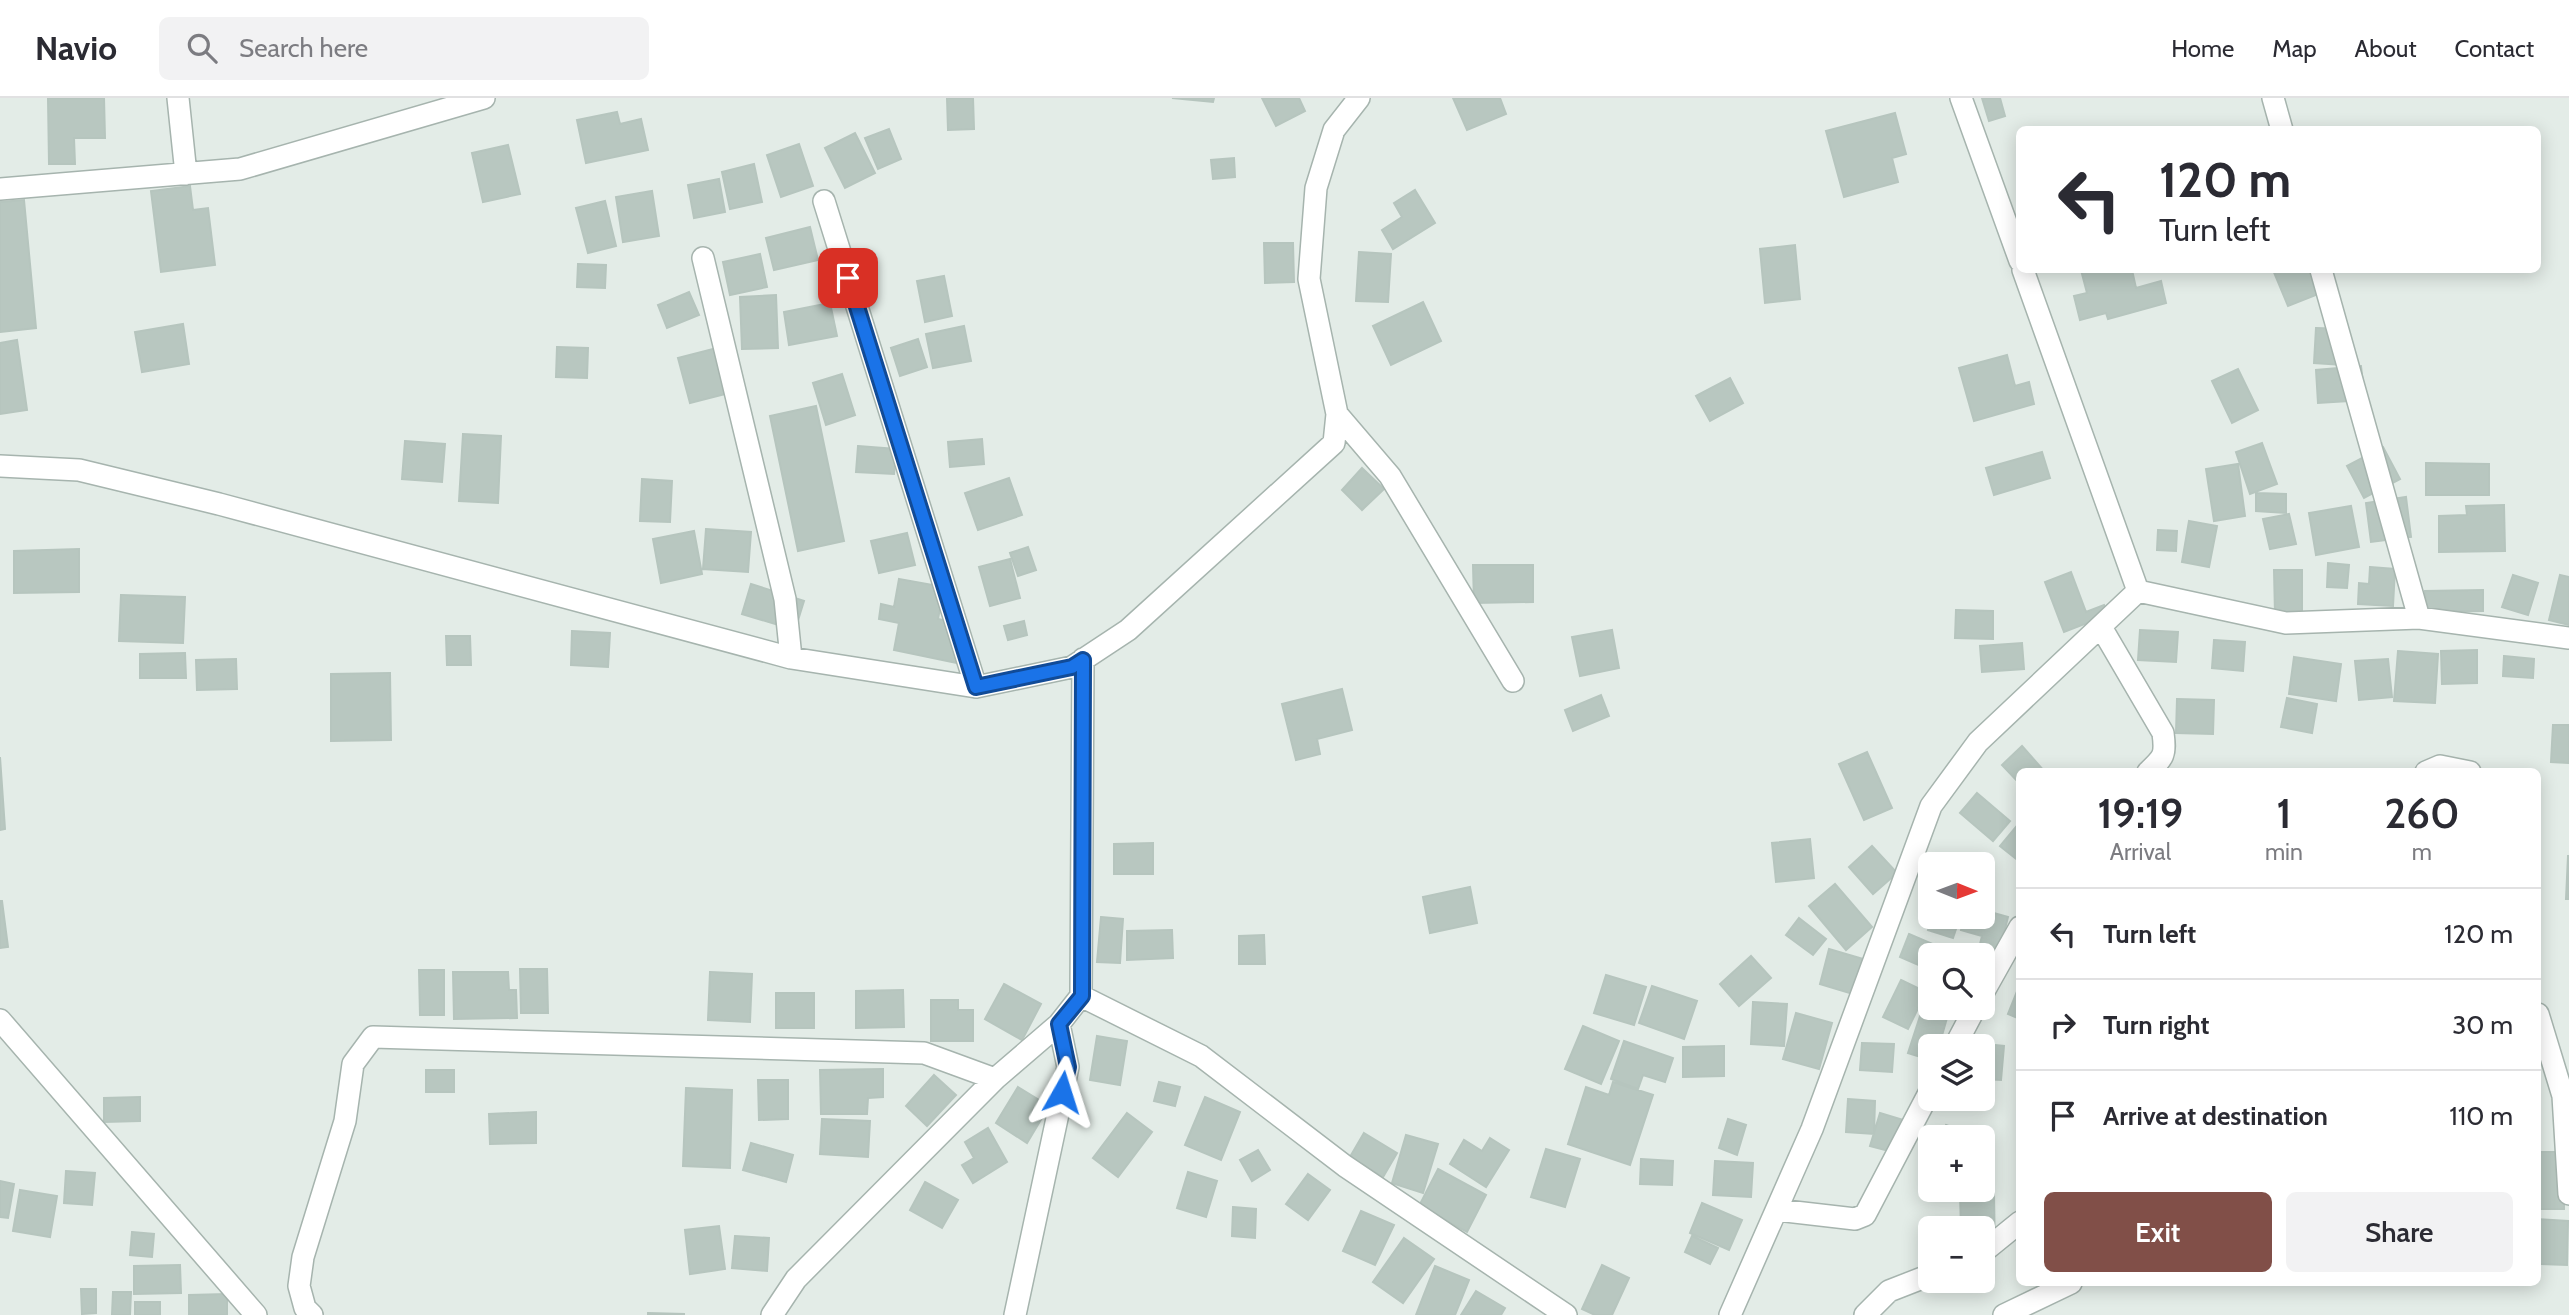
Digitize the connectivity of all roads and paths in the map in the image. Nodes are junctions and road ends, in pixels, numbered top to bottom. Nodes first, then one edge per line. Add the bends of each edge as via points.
1 (177, 98) edge
2 (484, 98) edge
3 (1359, 98) edge
4 (1961, 98) edge
5 (2273, 98) edge
6 (2281, 126) edge
7 (186, 174) junction
8 (0, 189) edge
9 (824, 201) dead end
10 (2016, 250) edge
11 (703, 258) dead end
12 (2024, 273) edge
13 (2322, 273) edge
14 (1338, 414) junction
15 (0, 466) edge
16 (2138, 591) junction
17 (2419, 618) junction
18 (2101, 627) junction
19 (2569, 638) edge
20 (791, 658) junction
21 (1083, 660) junction
22 (1513, 681) dead end
23 (976, 687) junction
24 (2153, 768) edge
25 (2016, 934) edge
26 (1995, 972) edge
27 (1082, 996) junction
28 (0, 1020) edge
29 (1059, 1024) junction
30 (2541, 1024) edge
31 (995, 1079) junction
32 (1920, 1111) edge
33 (2569, 1194) edge
34 (1777, 1210) junction
35 (2016, 1225) edge
36 (1995, 1242) edge
37 (1918, 1280) edge
38 (2065, 1286) edge
39 (256, 1315) edge
40 (312, 1315) edge
41 (772, 1315) edge
42 (1015, 1315) edge
43 (1566, 1315) edge
44 (1730, 1315) edge
45 (1866, 1315) edge
46 (2004, 1315) edge

1 - 7 street
2 - 7 street via 240,169
3 - 14 street via 1334,130 1316,188 1309,279
4 - 10 street
5 - 6 street
7 - 8 street
9 - 23 street
11 - 20 street via 785,600
12 - 16 street
13 - 17 street
14 - 21 street via 1334,443 1128,630
14 - 22 street via 1390,476
15 - 20 street via 79,471 117,480
16 - 17 street via 2286,623
16 - 18 street
17 - 19 street
18 - 24 street via 2163,733 2163,759
18 - 34 street via 1978,742 1931,806 1812,1129
20 - 23 street
21 - 23 street via 1072,667
21 - 27 street
25 - 26 street
27 - 29 street
27 - 43 street via 1200,1056 1345,1166
28 - 39 street
29 - 31 street
29 - 42 street via 1068,1067
30 - 33 street via 2563,1096
31 - 40 street via 924,1053 373,1037 353,1064 345,1121 303,1258 299,1286 305,1308
31 - 41 street via 796,1279
32 - 34 street via 1865,1215 1855,1219
34 - 44 street
35 - 36 street
37 - 45 street via 1889,1291
38 - 46 street

